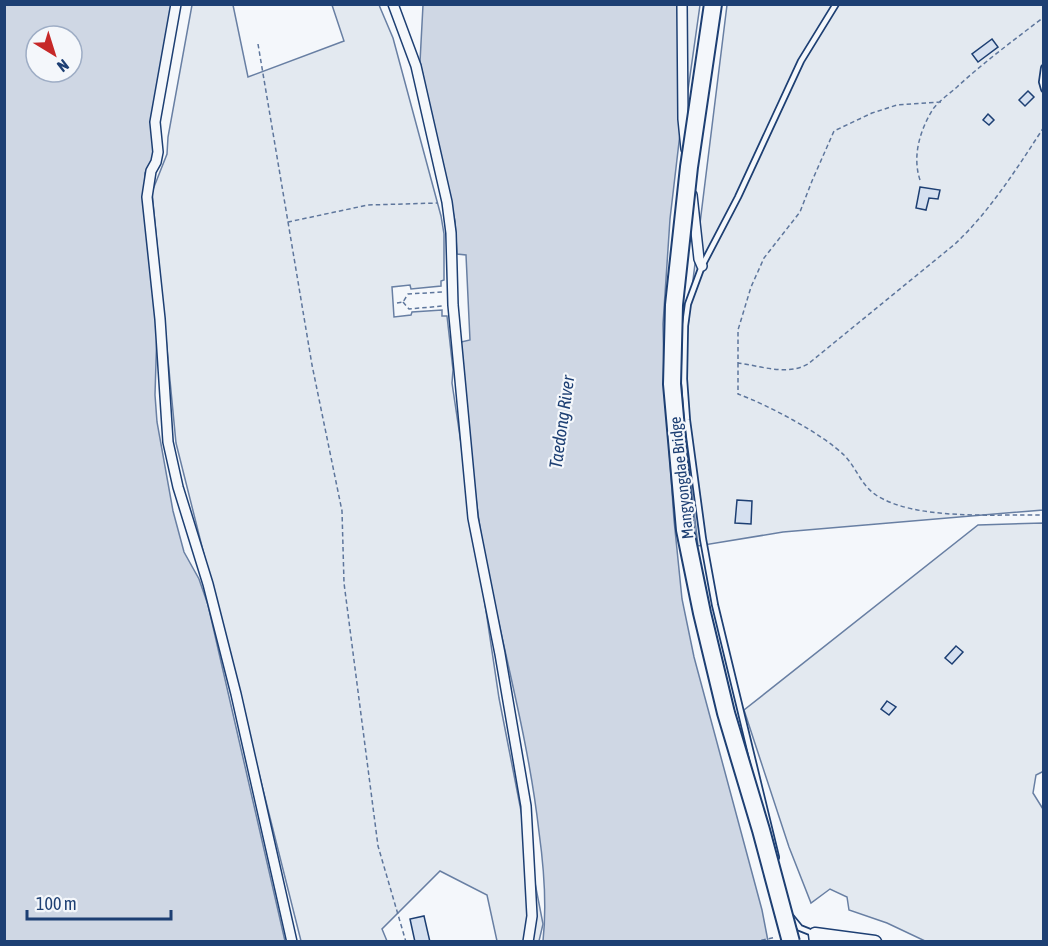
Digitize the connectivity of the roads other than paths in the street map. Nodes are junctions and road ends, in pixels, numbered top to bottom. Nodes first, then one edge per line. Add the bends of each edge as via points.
1 (176, 4) edge
2 (393, 4) edge
3 (682, 4) edge
4 (713, 4) edge
5 (836, 4) edge
6 (1044, 69) edge
7 (1044, 89) edge
8 (702, 266) junction
9 (777, 858) dead end
10 (783, 889) dead end
11 (815, 938) edge
12 (292, 942) edge
13 (528, 942) edge
14 (791, 942) edge
15 (876, 942) edge

1 - 12 street via 155,122 159,152 147,197 168,442 236,694
2 - 13 street via 416,66 447,202 472,518 526,806 531,916
3 - 8 street via 683,118
4 - 14 highway, Mangyongdae Bridge, bridge via 674,305 672,384 685,530 702,613
5 - 8 lane via 801,61
6 - 7 lane
8 - 9 lane via 688,304 685,326 687,420 716,605
10 - 11 lane via 792,920
11 - 15 street

